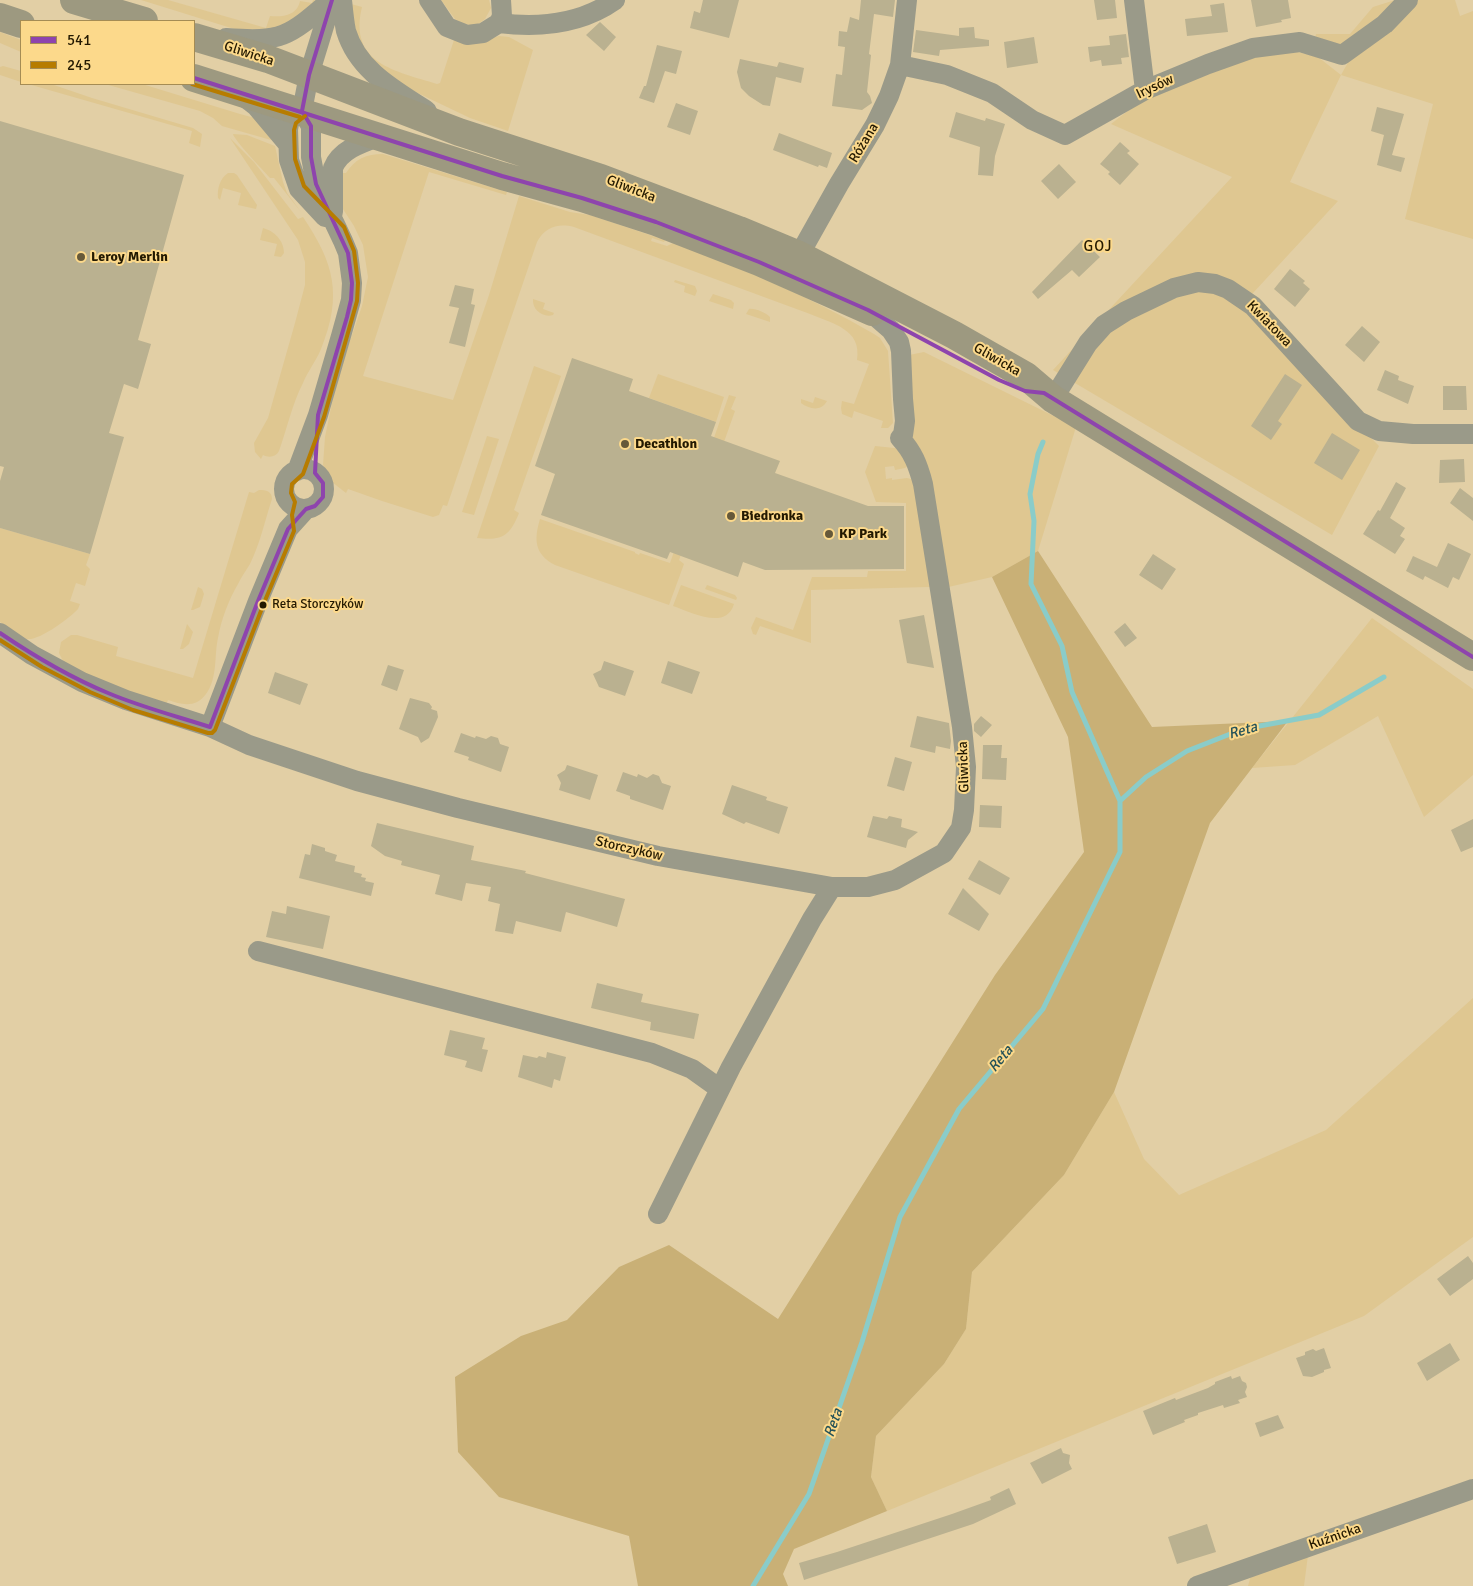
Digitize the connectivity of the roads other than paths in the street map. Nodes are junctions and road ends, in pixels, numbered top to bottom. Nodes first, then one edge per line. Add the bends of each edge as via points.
1 (74, 0) edge
2 (331, 0) edge
3 (342, 0) edge
4 (429, 0) edge
5 (501, 0) edge
6 (615, 0) edge
7 (907, 0) edge
8 (1134, 0) edge
9 (1408, 0) edge
10 (0, 17) edge
11 (141, 20) edge
12 (499, 23) junction
13 (20, 24) edge
14 (195, 36) edge
15 (195, 36) edge
16 (900, 65) junction
17 (309, 75) junction
18 (195, 78) edge
19 (1145, 90) junction
20 (239, 93) junction
21 (302, 111) junction
22 (459, 132) junction
23 (378, 136) junction
24 (288, 144) junction
25 (336, 224) junction
26 (794, 265) junction
27 (868, 310) junction
28 (1048, 396) junction
29 (1473, 434) edge
30 (306, 472) junction
31 (298, 506) junction
32 (0, 633) edge
33 (1473, 657) edge
34 (210, 728) junction
35 (832, 888) junction
36 (258, 951) dead end
37 (720, 1089) junction
38 (658, 1214) dead end
39 (1473, 1489) edge
40 (1197, 1586) edge

1 - 11 main road
2 - 14 street via 296,29 280,37 261,40
2 - 17 street
3 - 22 street via 347,32 367,68 387,85
4 - 12 street via 447,27 467,35 483,33
5 - 12 street
6 - 12 street via 568,21 522,26
7 - 16 street, Różana
8 - 19 street
9 - 19 street, Irysów via 1385,24 1342,55 1300,42 1252,48
10 - 13 main road
15 - 17 main road, Gliwicka
16 - 19 street, Irysów via 947,75 992,93 1032,120 1065,135
16 - 26 street, Różana via 875,125
17 - 21 street
17 - 22 main road, Gliwicka
18 - 20 main road, Gliwicka
20 - 21 main road, Gliwicka
20 - 24 street via 256,106
21 - 23 main road, Gliwicka
21 - 24 street via 290,119
21 - 25 street via 311,126 311,157 316,184
22 - 26 main road, Gliwicka via 601,178 739,230
23 - 25 street via 354,147 334,164
23 - 26 main road, Gliwicka
24 - 25 street via 289,160 299,190
25 - 30 street via 348,253 351,300 318,415
26 - 27 main road, Gliwicka
26 - 28 main road, Gliwicka via 962,340 1026,376
27 - 28 main road, Gliwicka via 999,380
27 - 35 street, Gliwicka via 891,330 901,351 905,421 900,438 917,461 923,484 962,727 966,767 964,810 961,828 944,853 895,880 868,887
28 - 29 street, Kwiatowa via 1104,325 1174,288 1198,282 1228,289 1253,306 1358,421 1379,431
28 - 33 main road, Gliwicka
30 - 31 street via 290,476 286,482 285,494
30 - 31 street via 323,483 323,497 315,506
31 - 34 street via 286,515 288,529
32 - 34 street, Storczyków via 82,682
34 - 35 street, Storczyków via 249,745 357,781 449,806 658,856
35 - 37 street
36 - 37 street via 652,1053 692,1069
37 - 38 street
39 - 40 street, Kuźnicka

